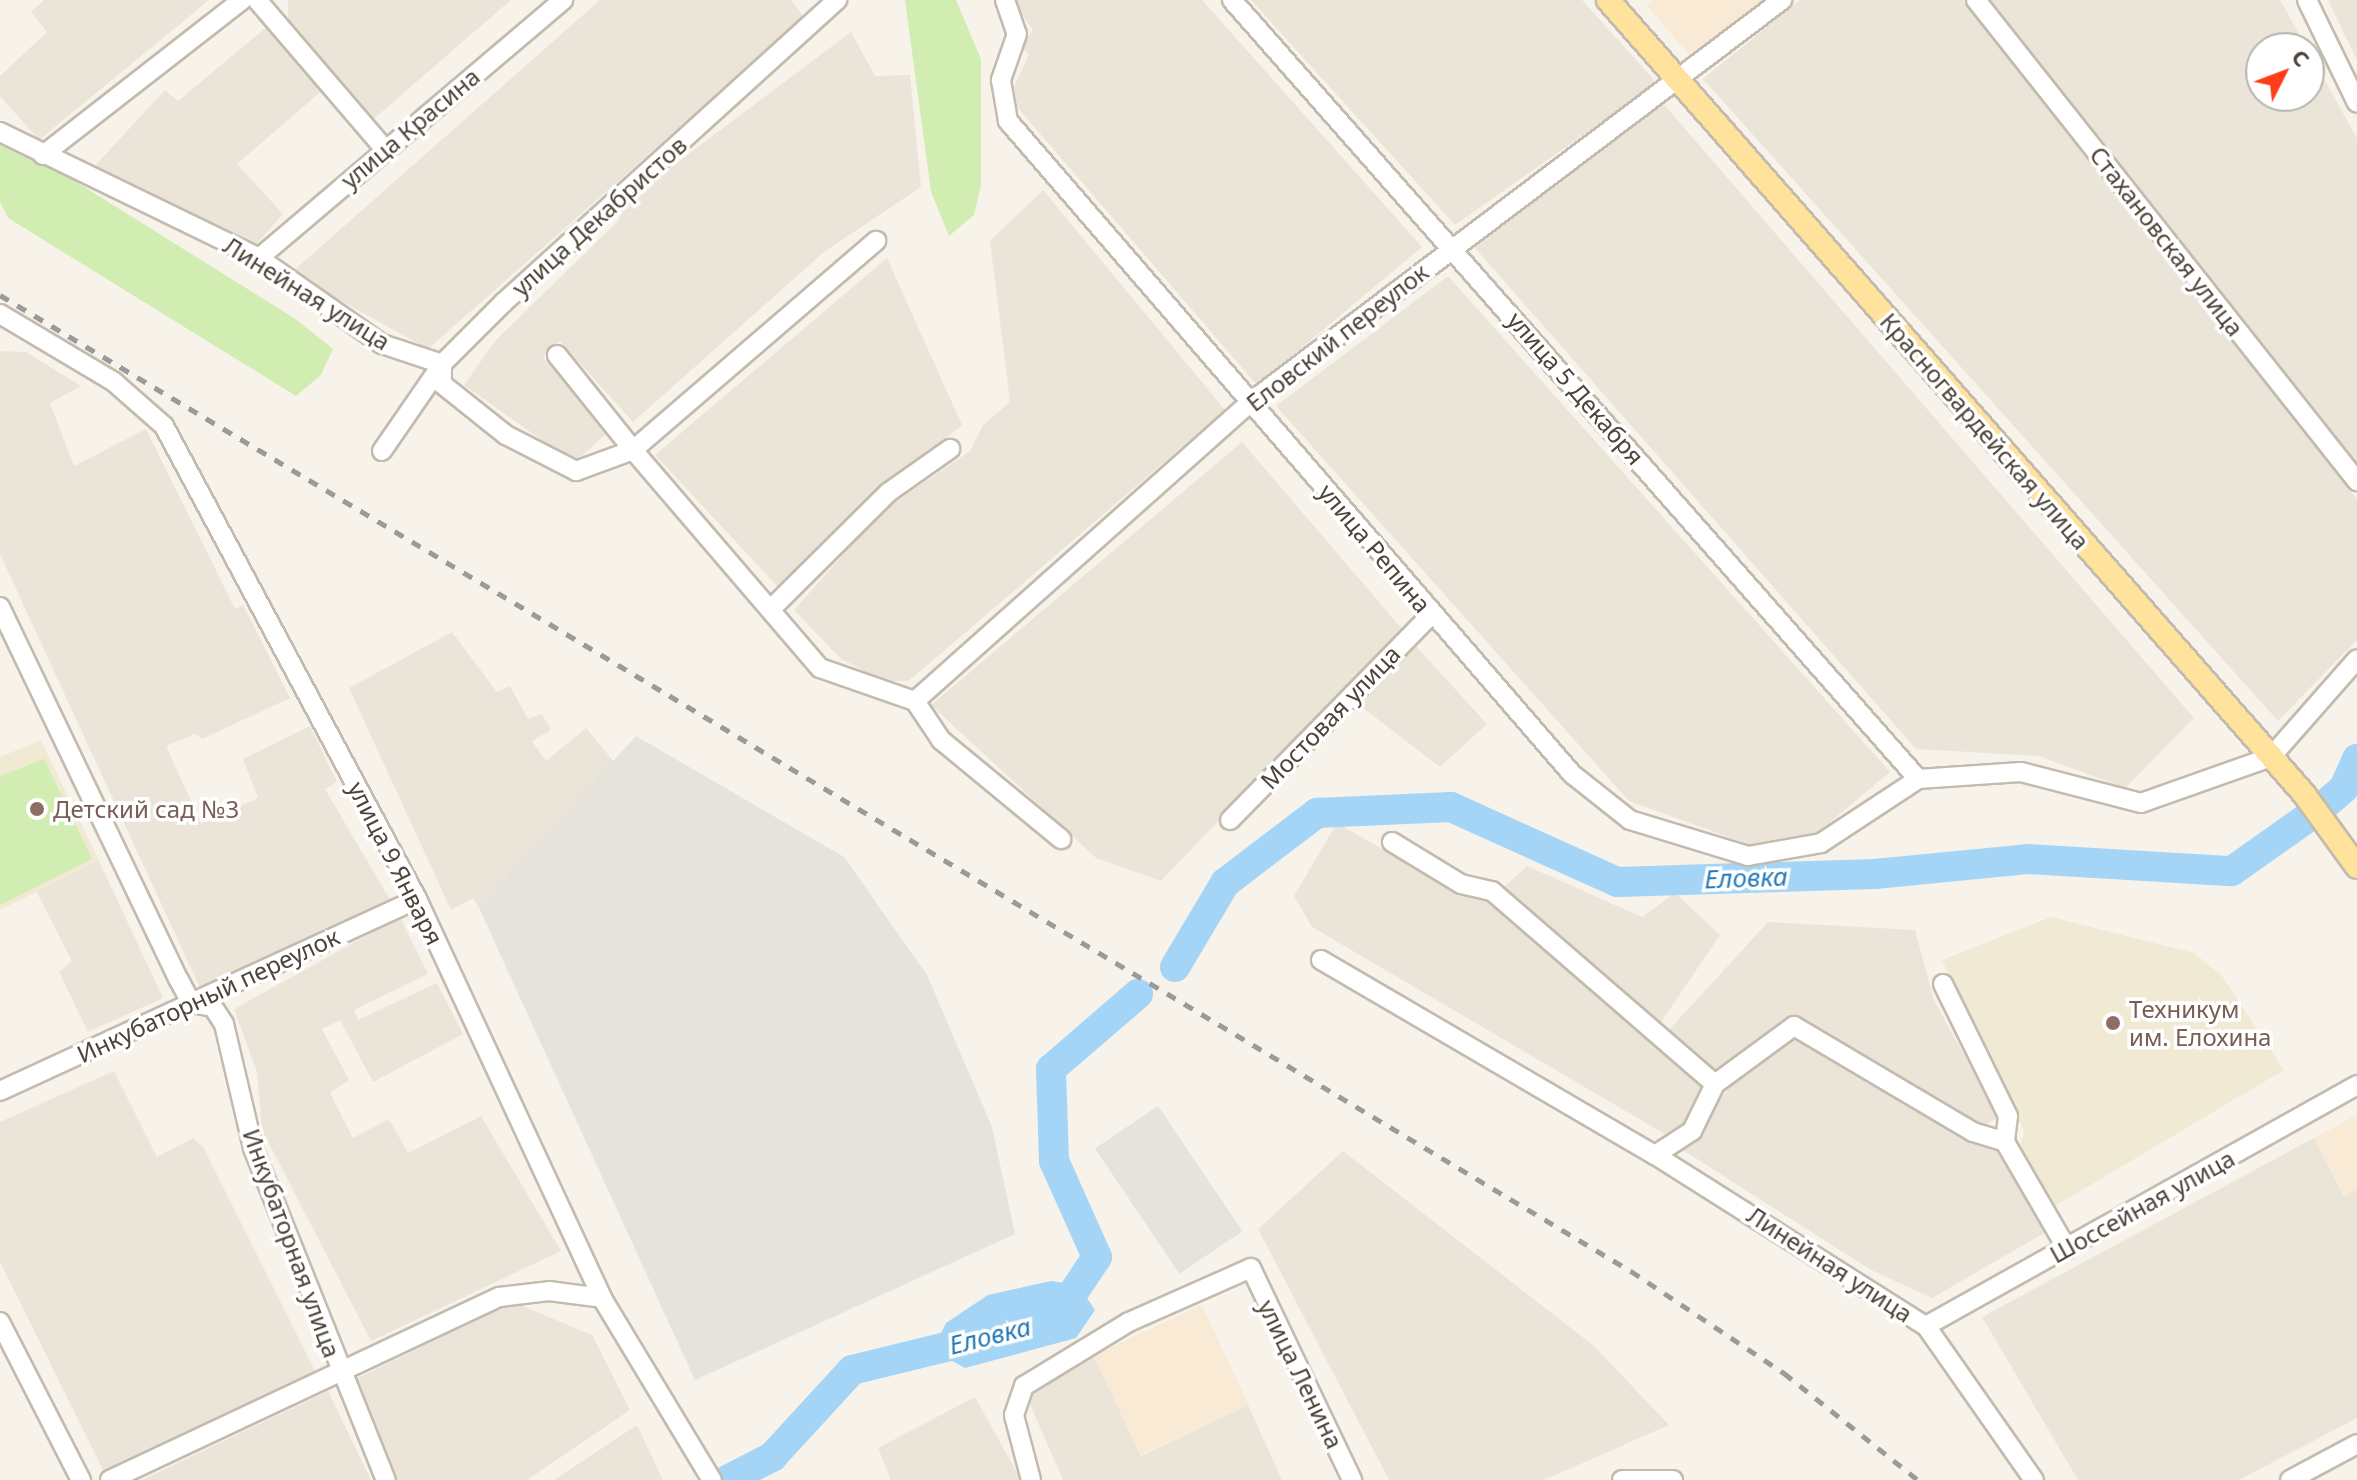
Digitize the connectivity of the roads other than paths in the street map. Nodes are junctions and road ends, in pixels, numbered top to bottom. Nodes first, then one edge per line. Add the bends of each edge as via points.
1 (242, 0) edge
2 (257, 0) edge
3 (563, 0) edge
4 (837, 0) edge
5 (1005, 0) edge
6 (1232, 0) edge
7 (1608, 0) edge
8 (1782, 0) edge
9 (1976, 0) edge
10 (2311, 1) edge
11 (1679, 82) junction
12 (2357, 103) edge
13 (0, 132) edge
14 (384, 148) junction
15 (43, 155) junction
16 (876, 241) dead end
17 (1453, 248) junction
18 (259, 258) junction
19 (0, 314) edge
20 (557, 355) dead end
21 (442, 364) junction
22 (1252, 401) junction
23 (950, 449) dead end
24 (633, 450) junction
25 (382, 451) dead end
26 (2357, 481) edge
27 (0, 607) edge
28 (773, 607) junction
29 (1431, 615) junction
30 (2357, 659) edge
31 (915, 701) junction
32 (2271, 757) junction
33 (1918, 779) junction
34 (1230, 820) dead end
35 (1061, 839) dead end
36 (1392, 842) dead end
37 (2357, 867) edge
38 (417, 899) junction
39 (1321, 960) dead end
40 (1943, 984) dead end
41 (191, 1003) junction
42 (1715, 1084) junction
43 (2357, 1085) edge
44 (0, 1091) edge
45 (2005, 1142) junction
46 (1655, 1155) junction
47 (2067, 1249) junction
48 (602, 1298) junction
49 (0, 1322) edge
50 (1926, 1326) junction
51 (338, 1371) junction
52 (2357, 1444) edge
53 (1627, 1478) edge
54 (81, 1480) edge
55 (110, 1480) edge
56 (386, 1480) edge
57 (712, 1480) edge
58 (1031, 1480) edge
59 (1352, 1480) edge
60 (1673, 1480) edge
61 (2034, 1480) edge
62 (2290, 1480) edge

1 - 15 street
2 - 14 street
3 - 14 street, улица Красина
4 - 21 street, улица Декабристов
5 - 22 street, улица Репина via 1017,34 1001,80 1008,121
6 - 17 street, улица 5 Декабря
7 - 11 main road, Красногвардейская улица
8 - 11 street, Еловский переулок
9 - 26 street, Стахановская улица
10 - 12 street
11 - 17 street, Еловский переулок
11 - 32 main road, Красногвардейская улица
13 - 15 street, Линейная улица
14 - 18 street, улица Красина
15 - 18 street, Линейная улица
16 - 24 street
17 - 22 street, Еловский переулок
17 - 33 street, улица 5 Декабря
18 - 21 street, Линейная улица via 382,344
19 - 38 street, улица 9 Января via 114,382 164,426
20 - 24 street
21 - 24 street via 442,384 506,435 576,471
21 - 25 street, улица Декабристов
22 - 29 street, улица Репина
22 - 31 street, Еловский переулок
23 - 28 street via 889,492
24 - 28 street
27 - 41 street
28 - 31 street via 820,668
29 - 33 street, улица Репина via 1572,774 1630,820 1672,839 1748,856 1785,856 1859,822
29 - 34 street, Мостовая улица
30 - 32 street
31 - 35 street via 941,740
32 - 33 street via 2141,803 2021,772
32 - 37 main road, Красногвардейская улица
36 - 42 street via 1461,884 1492,891
38 - 41 street, Инкубаторный переулок
38 - 48 street, улица 9 Января
39 - 46 street, Линейная улица
40 - 45 street via 2008,1116
41 - 44 street, Инкубаторный переулок
41 - 51 street, Инкубаторная улица via 213,1007 224,1024 253,1148
42 - 45 street via 1794,1026 1973,1132
42 - 46 street via 1692,1131
43 - 47 street, Шоссейная улица
45 - 47 street
46 - 50 street, Линейная улица
47 - 50 street, Шоссейная улица
48 - 51 street via 549,1291 499,1297
48 - 57 street, улица 9 Января
49 - 54 street
50 - 61 street, Линейная улица
51 - 55 street
51 - 56 street, Инкубаторная улица
52 - 62 street
53 - 60 street
58 - 59 street, улица Ленина via 1014,1415 1024,1386 1129,1322 1251,1268

